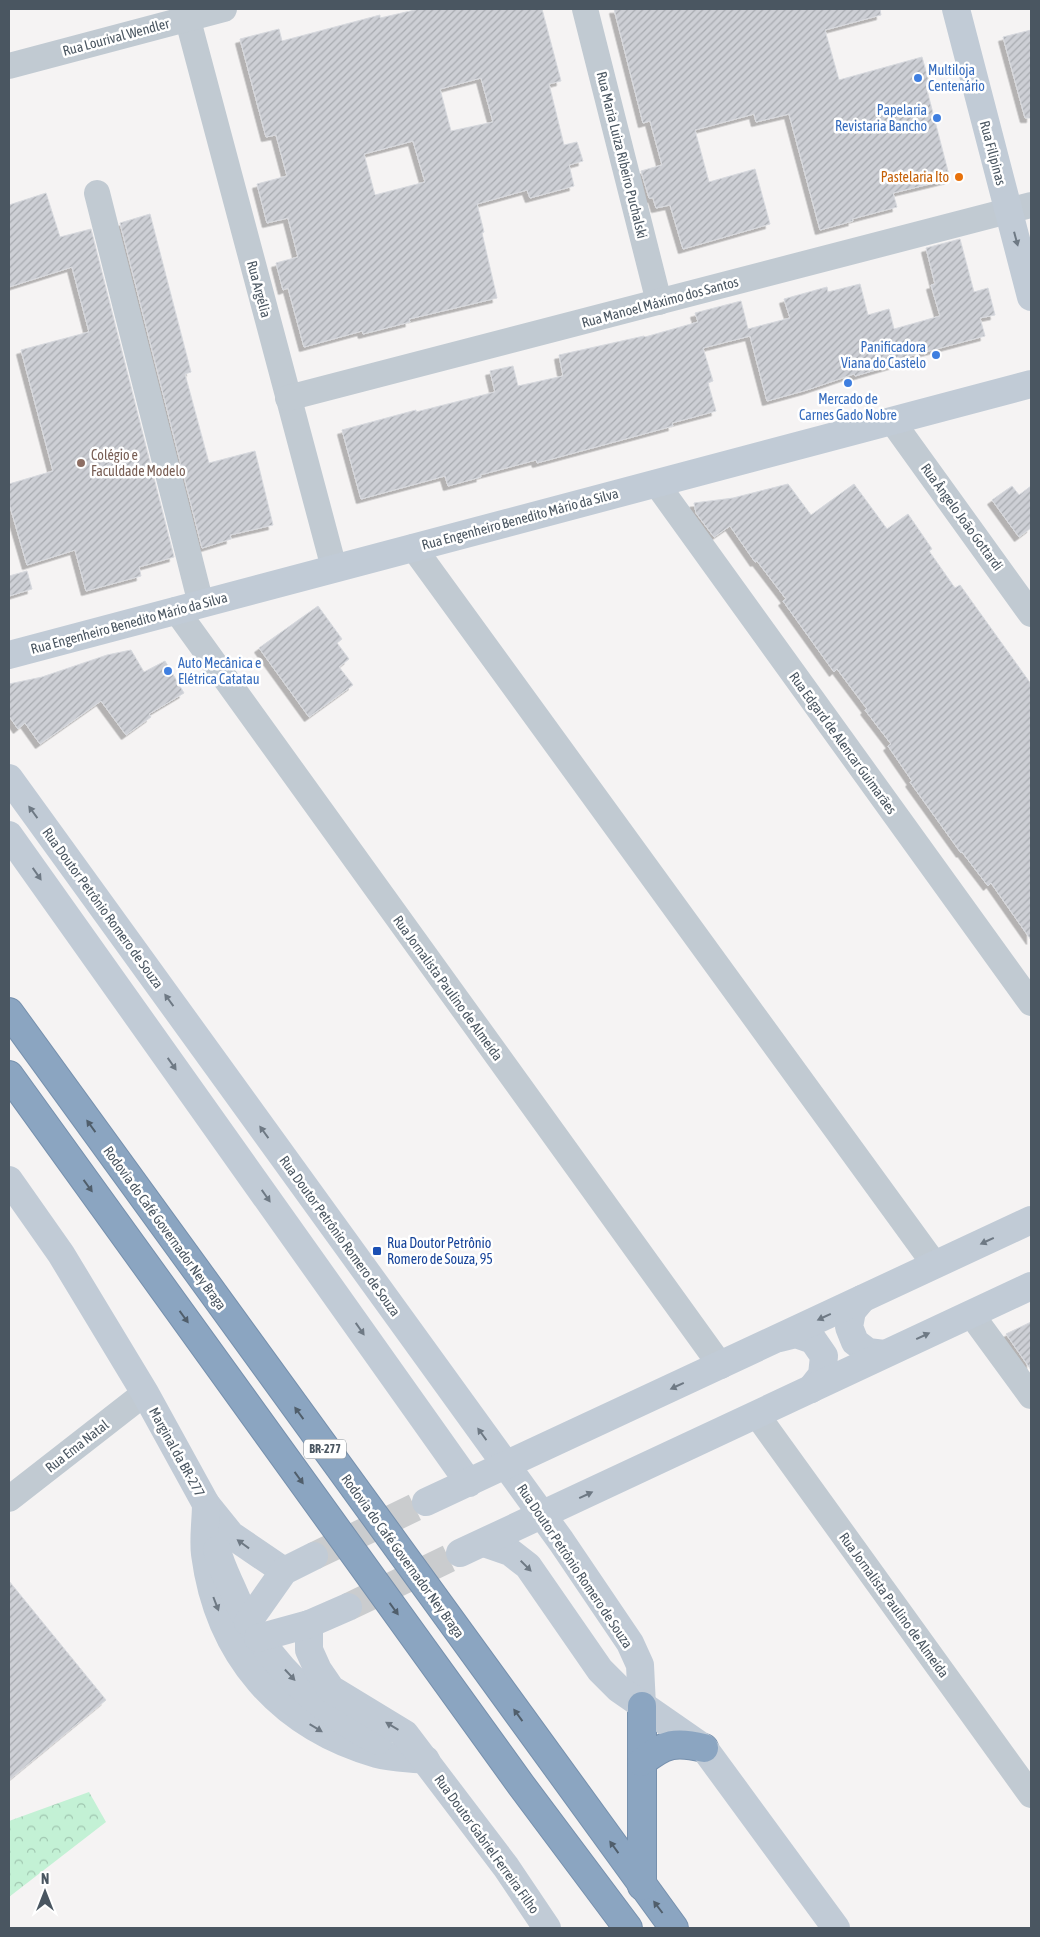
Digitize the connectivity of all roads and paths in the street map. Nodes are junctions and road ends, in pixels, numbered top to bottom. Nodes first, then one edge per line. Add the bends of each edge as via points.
1 (224, 9) edge
2 (585, 9) edge
3 (956, 9) edge
4 (186, 14) edge
5 (9, 66) edge
6 (97, 193) dead end
7 (1020, 208) edge
8 (1031, 297) edge
9 (659, 302) junction
10 (1031, 384) edge
11 (288, 398) junction
12 (892, 421) junction
13 (656, 483) junction
14 (413, 547) junction
15 (334, 568) junction
16 (188, 607) junction
17 (1031, 614) edge
18 (9, 655) edge
19 (9, 778) edge
20 (9, 835) edge
21 (1031, 1003) edge
22 (9, 1012) edge
23 (9, 1075) edge
24 (9, 1180) edge
25 (1031, 1220) edge
26 (935, 1265) junction
27 (1031, 1286) edge
28 (862, 1299) junction
29 (971, 1314) junction
30 (778, 1338) junction
31 (884, 1354) junction
32 (721, 1366) junction
33 (811, 1389) junction
34 (145, 1393) junction
35 (1031, 1396) edge
36 (757, 1415) junction
37 (506, 1466) junction
38 (469, 1483) junction
39 (9, 1499) edge
40 (426, 1502) tunnel mouth
41 (206, 1504) junction
42 (542, 1516) junction
43 (314, 1556) tunnel mouth
44 (284, 1571) junction
45 (348, 1607) tunnel mouth
46 (309, 1624) junction
47 (253, 1630) junction
48 (642, 1706) junction
49 (704, 1748) junction
50 (426, 1760) junction
51 (642, 1762) junction
52 (1031, 1796) edge
53 (642, 1886) junction
54 (547, 1928) edge
55 (628, 1928) edge
56 (674, 1928) edge
57 (836, 1928) edge

1 - 4 street, Rua Lourival Wendler
2 - 9 street, Rua Maria Luiza Ribeiro Puchalski
3 - 7 street, Rua Filipinas
4 - 5 street, Rua Lourival Wendler
4 - 11 street, Rua Argélia
6 - 16 street
7 -> 8 street, Rua Filipinas
7 - 9 street, Rua Manoel Máximo dos Santos
9 - 11 street, Rua Manoel Máximo dos Santos
10 - 12 street, Rua Engenheiro Benedito Mário da Silva
11 - 15 street, Rua Argélia
12 - 13 street, Rua Engenheiro Benedito Mário da Silva
12 - 17 street, Rua Ângelo João Gottardi
13 - 14 street, Rua Engenheiro Benedito Mário da Silva
13 - 21 street, Rua Edgard de Alencar Guimarães
14 - 15 street, Rua Engenheiro Benedito Mário da Silva
14 - 26 street
15 - 16 street, Rua Engenheiro Benedito Mário da Silva
16 - 18 street, Rua Engenheiro Benedito Mário da Silva
16 - 32 street, Rua Jornalista Paulino de Almeida
37 -> 19 street, Rua Doutor Petrônio Romero de Souza
20 -> 38 street
53 -> 22 highway, Rodovia do Café Governador Ney Braga / BR-277
23 -> 55 highway, BR-277 via 521,1786
24 - 34 street, Marginal da BR-277 via 61,1254
25 -> 26 street
26 - 28 street
27 - 29 street
28 -> 30 street
28 - 31 street via 852,1311 849,1327 855,1342 868,1352
31 -> 29 street
29 - 35 street
30 - 32 street
30 - 33 street via 796,1334 814,1340 824,1356 822,1375
31 - 33 street
32 -> 37 street
33 - 36 street
34 - 39 street, Rua Ema Natal
34 - 41 street, Marginal da BR-277
42 -> 36 street
36 - 52 street, Rua Jornalista Paulino de Almeida
37 - 38 street
37 - 42 street, Rua Doutor Petrônio Romero de Souza
38 - 40 street
44 -> 41 street via 231,1535
41 - 47 street via 218,1556
41 -> 50 street, Marginal da BR-277 via 205,1552 214,1599 232,1642 258,1682 293,1714 334,1739 379,1754
42 - 48 street, Rua Doutor Petrônio Romero de Souza via 630,1643 640,1665
42 -> 48 street via 472,1548 510,1552 528,1566 600,1670
43 - 44 street
44 - 46 street via 278,1586 283,1608 294,1619
44 - 47 street
45 - 46 street
46 - 47 street
50 -> 46 street, Rua Doutor Gabriel Ferreira Filho via 406,1734 331,1689 309,1650
47 -> 50 street via 302,1689 340,1719 381,1743
48 - 49 street
48 - 51 highway
49 - 51 highway via 684,1743 668,1745
49 - 57 street
50 - 54 street, Rua Doutor Gabriel Ferreira Filho
51 - 53 highway
56 -> 53 highway, Rodovia do Café Governador Ney Braga / BR-277

